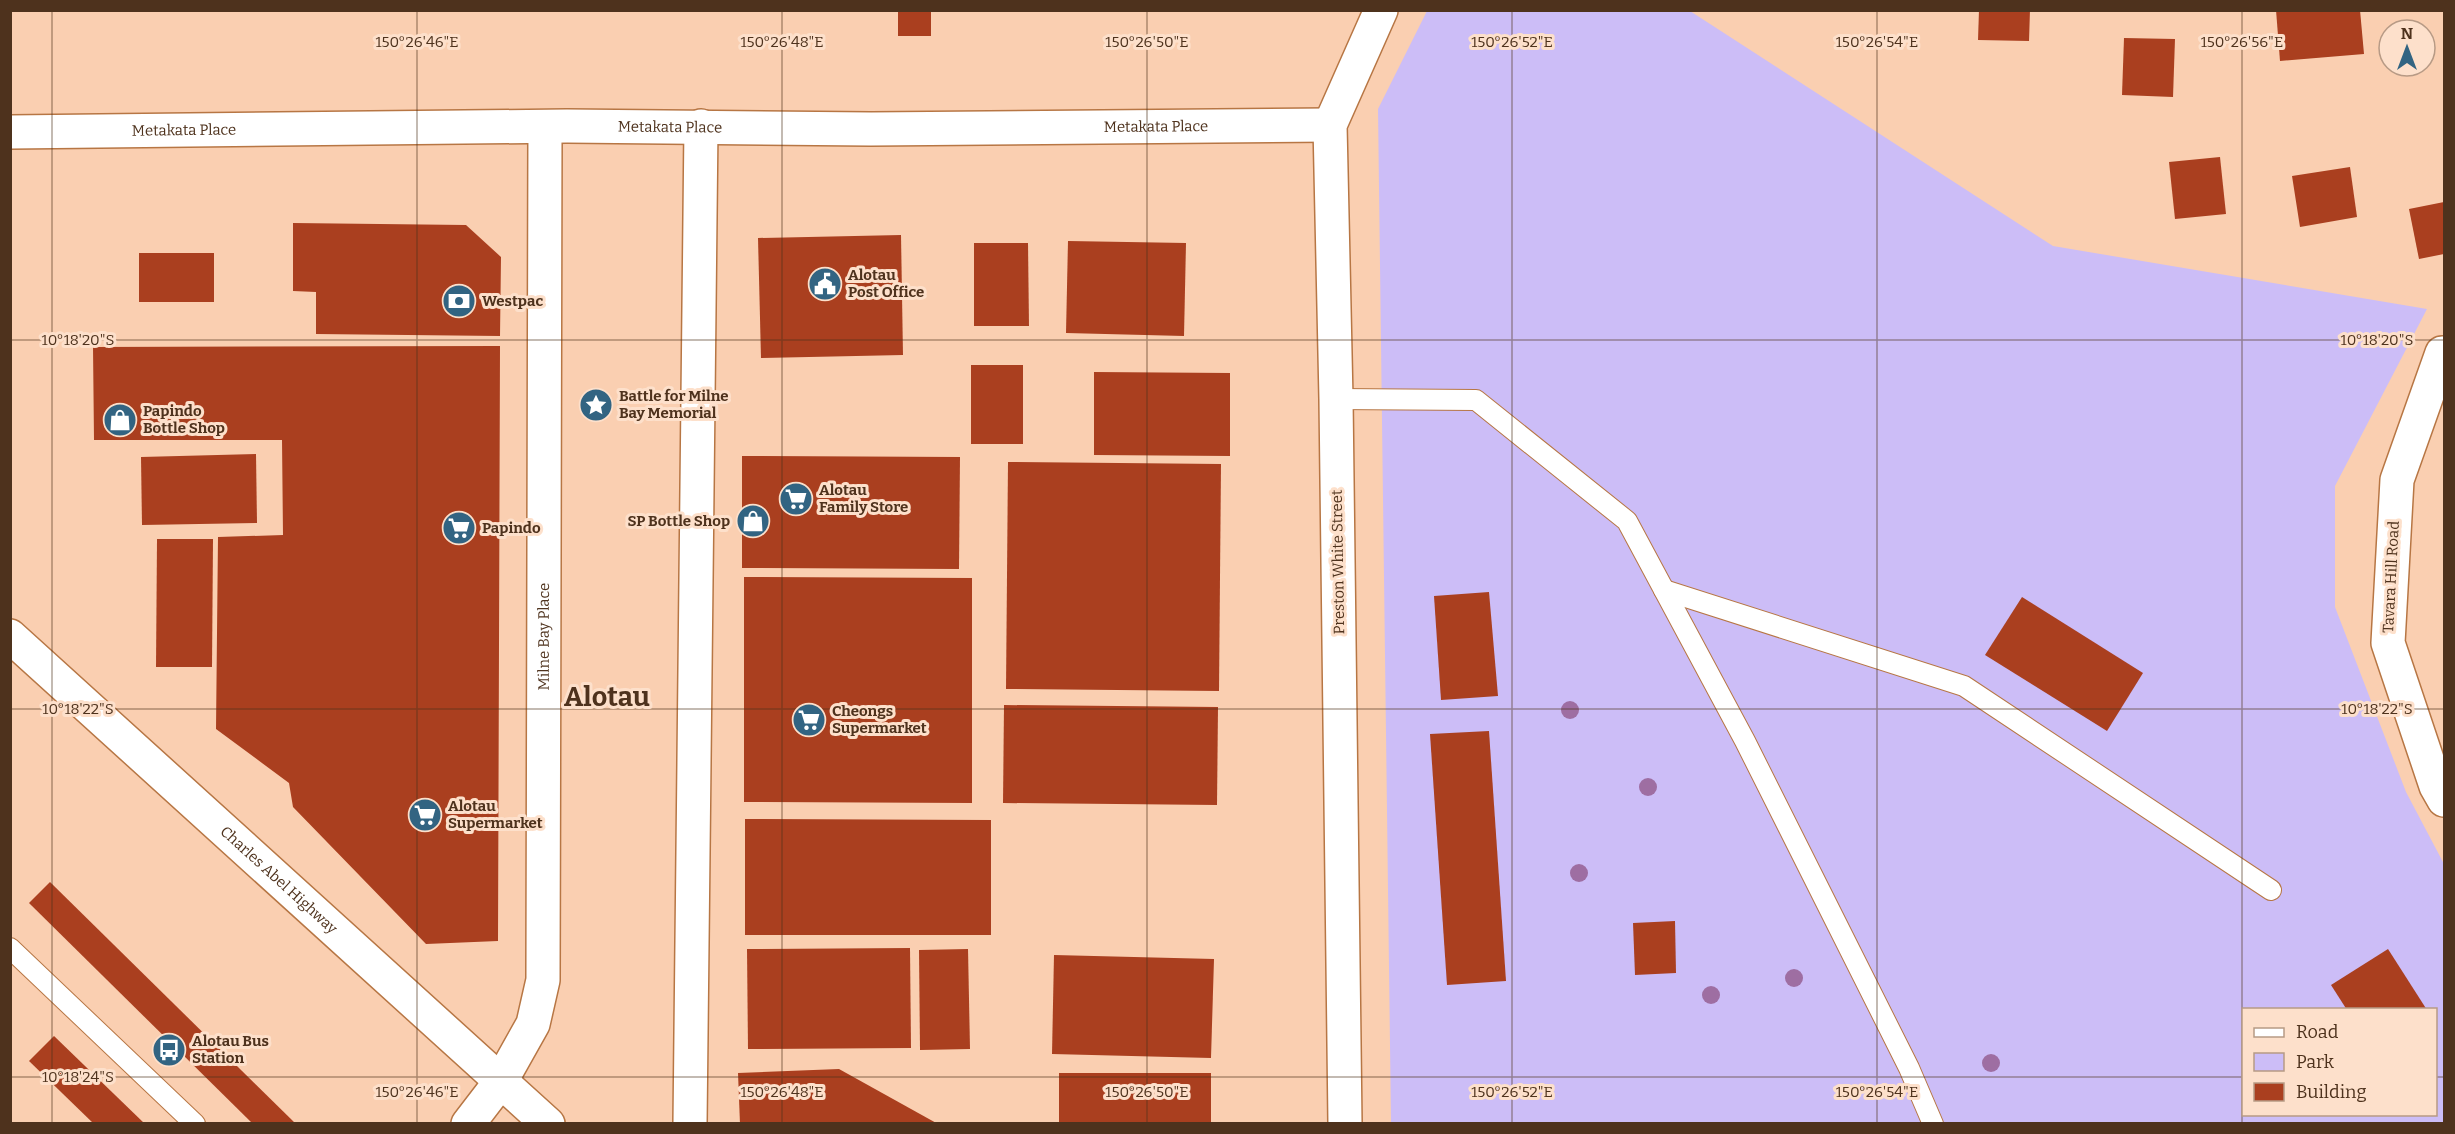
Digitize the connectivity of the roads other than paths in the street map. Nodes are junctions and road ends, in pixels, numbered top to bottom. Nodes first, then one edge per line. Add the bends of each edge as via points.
1 (1381, 10) edge
2 (1330, 124) junction
3 (545, 126) junction
4 (701, 126) junction
5 (10, 132) edge
6 (2445, 353) edge
7 (1336, 399) junction
8 (1664, 590) junction
9 (10, 636) edge
10 (2445, 800) edge
11 (2271, 890) dead end
12 (10, 948) edge
13 (501, 1081) junction
14 (195, 1124) edge
15 (468, 1124) edge
16 (548, 1124) edge
17 (690, 1124) edge
18 (1345, 1124) edge
19 (1933, 1124) edge

1 - 2 street, Preston White Street
2 - 4 street, Metakata Place via 871,129
2 - 7 street, Preston White Street
3 - 4 street, Metakata Place
3 - 5 street, Metakata Place
3 - 13 street, Milne Bay Place via 543,980 533,1024
4 - 17 street
6 - 10 street, Tavara Hill Road via 2397,480 2388,643 2436,786
7 - 8 lane via 1476,400 1627,521
7 - 18 street, Preston White Street
8 - 11 lane via 1964,686
8 - 19 lane via 1745,741 1909,1068
9 - 13 street, Charles Abel Highway
12 - 14 lane
13 - 15 street, Milne Bay Place
13 - 16 street, Charles Abel Highway

